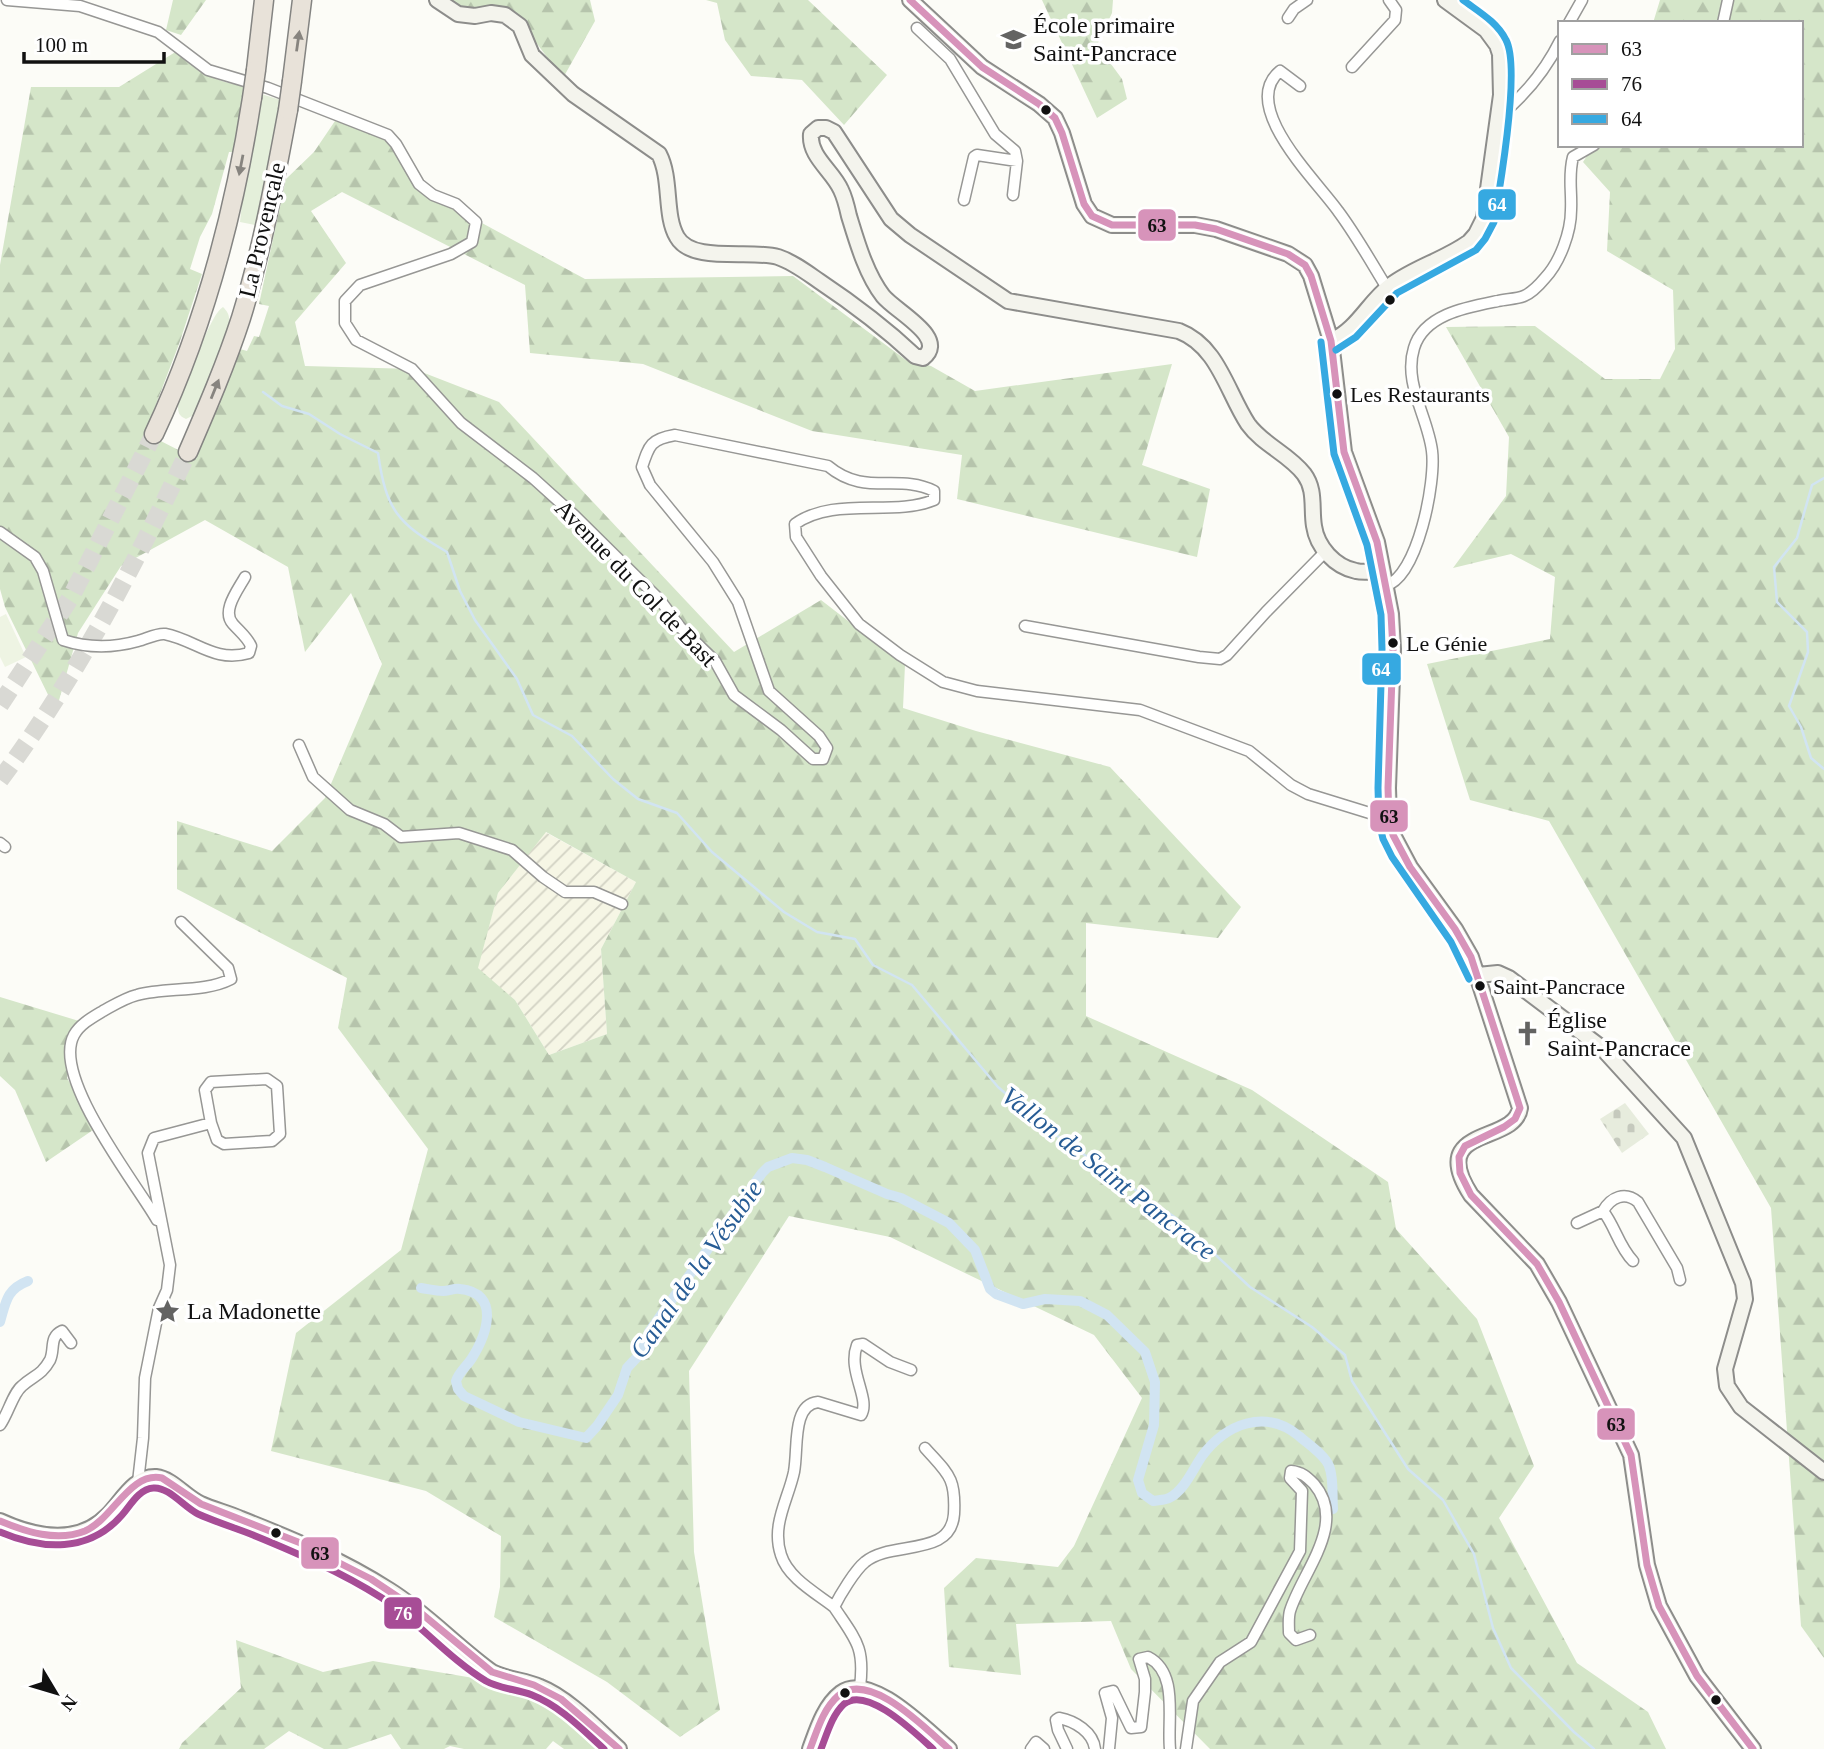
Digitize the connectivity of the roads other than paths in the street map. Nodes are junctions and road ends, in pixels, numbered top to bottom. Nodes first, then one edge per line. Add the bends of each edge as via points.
1 (8, 0) edge
2 (264, 0) edge
3 (302, 0) edge
4 (437, 0) edge
5 (910, 0) edge
6 (1307, 0) edge
7 (1389, 0) edge
8 (1445, 0) edge
9 (1582, 0) edge
10 (1728, 0) edge
11 (1288, 18) dead end
12 (1570, 21) edge
13 (1723, 21) edge
14 (918, 28) dead end
15 (1558, 45) edge
16 (1352, 67) dead end
17 (1300, 86) dead end
18 (1498, 114) junction
19 (1590, 147) edge
20 (1017, 161) junction
21 (1013, 195) dead end
22 (964, 200) dead end
23 (1387, 288) junction
24 (1331, 341) junction
25 (154, 435) tunnel mouth
26 (188, 452) tunnel mouth
27 (0, 532) edge
28 (1325, 552) junction
29 (1382, 571) junction
30 (244, 577) dead end
31 (1385, 586) junction
32 (1025, 626) dead end
33 (299, 745) dead end
34 (1389, 819) junction
35 (622, 904) dead end
36 (181, 922) dead end
37 (1478, 975) junction
38 (211, 1123) junction
39 (1603, 1211) junction
40 (1577, 1223) dead end
41 (162, 1230) junction
42 (1633, 1261) dead end
43 (1680, 1280) dead end
44 (71, 1343) dead end
45 (911, 1370) dead end
46 (0, 1425) edge
47 (925, 1448) dead end
48 (1824, 1472) edge
49 (138, 1482) junction
50 (0, 1521) edge
51 (834, 1607) junction
52 (1310, 1635) dead end
53 (860, 1688) junction
54 (619, 1749) edge
55 (810, 1749) edge
56 (949, 1749) edge
57 (1031, 1749) edge
58 (1044, 1749) edge
59 (1067, 1749) edge
60 (1096, 1749) edge
61 (1108, 1749) edge
62 (1170, 1749) edge
63 (1186, 1749) edge
64 (1754, 1749) edge

1 - 34 street, Avenue du Col de Bast via 80,6 158,32 208,70 388,135 419,184 456,204 476,222 472,242 452,254 360,285 345,301 345,323 356,340 412,369 461,423 575,516 715,661 734,695 813,759 823,759 827,748 769,691 738,601 713,562 650,485 642,467 648,446 662,437 675,435 828,466 840,476 865,484 920,484 934,491 934,500 922,505 868,506 808,515 795,524 796,537 859,624 943,682 977,691 1140,710 1249,751 1308,794
2 -> 25 highway, La Provençale, bridge via 235,194 191,348
26 -> 3 highway, La Provençale, bridge via 225,363 267,222
4 - 28 street via 458,14 505,15 520,26 532,55 573,94 659,154 677,237 687,247 699,252 775,256 791,262 874,318 915,356 923,358 932,344 928,335 883,295 869,271 842,191 810,144 818,128 834,132 891,219 1008,301 1179,331 1194,338 1212,358 1249,425 1304,474 1313,499 1318,541
5 - 24 street via 982,67 1055,118 1092,216 1112,225 1216,229 1288,254 1305,265 1311,276
6 - 11 street
7 - 16 street via 1396,10 1395,20
8 - 18 street via 1486,30 1497,45 1502,64
9 - 12 street
10 - 13 street
14 - 20 street via 950,59 995,134 1015,151
15 - 18 street via 1529,89
17 - 23 street via 1280,71 1270,79 1268,92 1280,133 1293,157 1339,212
18 - 23 street via 1485,210 1476,234 1455,252
19 - 31 street via 1573,157 1571,212 1562,249 1546,278 1524,296 1480,304 1429,324 1414,346 1411,374 1432,451 1432,483 1407,568
20 - 21 street
20 - 22 street via 974,157
23 - 24 street via 1349,331
24 - 29 street via 1344,452 1371,524
27 - 30 street via 35,557 62,640 81,646 111,646 162,633 223,656 248,653 248,639 228,614
28 - 29 street via 1355,571
28 - 32 street via 1220,659
29 - 31 street
31 - 34 street via 1393,649
33 - 35 street via 313,777 350,810 384,824 401,837 458,833 512,850 565,892 594,892
34 - 37 street via 1401,852 1461,937
36 - 41 street via 228,968 231,979 119,1002 80,1027 71,1049 73,1072 88,1111
37 - 48 street via 1498,973 1509,978 1602,1048 1684,1138 1745,1299 1725,1369 1727,1386 1741,1407
37 - 64 street via 1519,1113 1507,1127 1466,1145 1460,1156 1462,1181 1537,1264 1554,1291 1630,1455 1647,1564 1660,1606 1697,1676
38 - 38 street via 205,1090 211,1082 267,1079 277,1086 280,1134 272,1141 223,1144
38 - 41 street via 154,1138 148,1153
39 - 40 street
39 - 42 street
39 - 43 street via 1616,1198 1627,1196 1638,1202
41 - 49 street via 170,1265 145,1378
44 - 46 street via 62,1331 56,1334 48,1364 20,1387
45 - 51 street via 857,1345 854,1372 864,1403 861,1415 818,1402 805,1408 800,1419 793,1475 778,1524 781,1555 794,1577
47 - 51 street via 952,1479 953,1522 943,1538 933,1543 881,1553 864,1562
49 - 50 street via 99,1524 76,1534 38,1535
49 - 54 street via 162,1479 198,1503 336,1558 402,1599 492,1672 560,1698
51 - 53 street via 861,1651
52 - 63 street via 1296,1640 1289,1633 1290,1613 1325,1533 1327,1514 1320,1491 1307,1476 1291,1471 1290,1478 1302,1491 1300,1551 1251,1642 1220,1662 1193,1700
53 - 55 street via 840,1693 831,1703
53 - 56 street via 897,1706
57 - 58 street via 1036,1742
59 - 60 street via 1056,1725 1059,1718 1089,1733
61 - 62 street via 1112,1718 1105,1693 1113,1690 1131,1728 1141,1727 1145,1679 1139,1659 1148,1657 1157,1662 1168,1683

